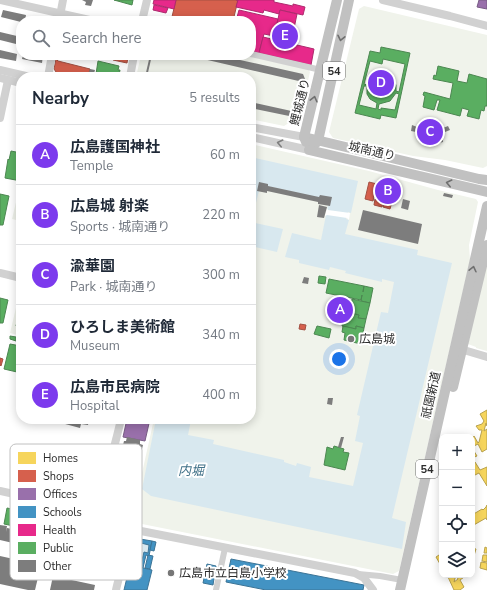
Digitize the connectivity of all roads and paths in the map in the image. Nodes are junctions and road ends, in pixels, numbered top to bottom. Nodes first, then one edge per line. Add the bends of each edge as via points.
1 (0, 0) edge
2 (63, 0) edge
3 (147, 0) edge
4 (337, 0) edge
5 (349, 0) edge
6 (383, 0) edge
7 (56, 16) edge
8 (60, 16) edge
9 (143, 16) edge
10 (487, 26) edge
11 (256, 55) edge
12 (51, 60) edge
13 (133, 60) edge
14 (0, 70) edge
15 (321, 70) junction
16 (49, 72) edge
17 (131, 72) edge
18 (16, 74) edge
19 (4, 79) edge
20 (16, 82) edge
21 (0, 118) edge
22 (256, 128) edge
23 (304, 137) junction
24 (256, 138) edge
25 (318, 141) junction
26 (308, 150) junction
27 (487, 180) edge
28 (487, 192) edge
29 (487, 206) edge
30 (487, 245) edge
31 (0, 273) edge
32 (16, 277) edge
33 (459, 349) junction
34 (487, 358) edge
35 (120, 424) edge
36 (115, 444) edge
37 (0, 491) edge
38 (10, 493) edge
39 (142, 531) edge
40 (225, 548) junction
41 (355, 573) junction
42 (118, 580) edge
43 (401, 585) edge
44 (116, 590) edge
45 (216, 590) edge
46 (373, 590) edge
47 (407, 590) edge

1 - 7 street
2 - 8 street
3 - 9 street
4 - 15 highway, 鯉城通り / 54
5 -> 25 highway, 54
6 - 10 street
11 - 15 street
12 - 16 street
13 - 17 street
14 - 18 street
23 -> 15 highway, 鯉城通り / 54
19 - 20 street
19 - 21 street
22 - 23 street
23 - 25 highway, 城南通り
23 - 26 highway, 鯉城通り
26 -> 24 street, 城南通り
25 - 26 highway
25 - 27 highway, 城南通り
28 -> 26 highway, 城南通り
33 -> 29 highway, 祇園新道 / 54
30 - 33 highway, 祇園新道 / 54
31 - 32 street
33 - 34 street
33 - 43 highway, 祇園新道 / 54
33 - 47 highway, 祇園新道 / 54
35 - 36 street
37 - 38 street
39 - 40 street
40 - 41 street
40 - 45 street
41 - 43 street via 380,576
41 - 46 street via 364,578
42 - 44 street

